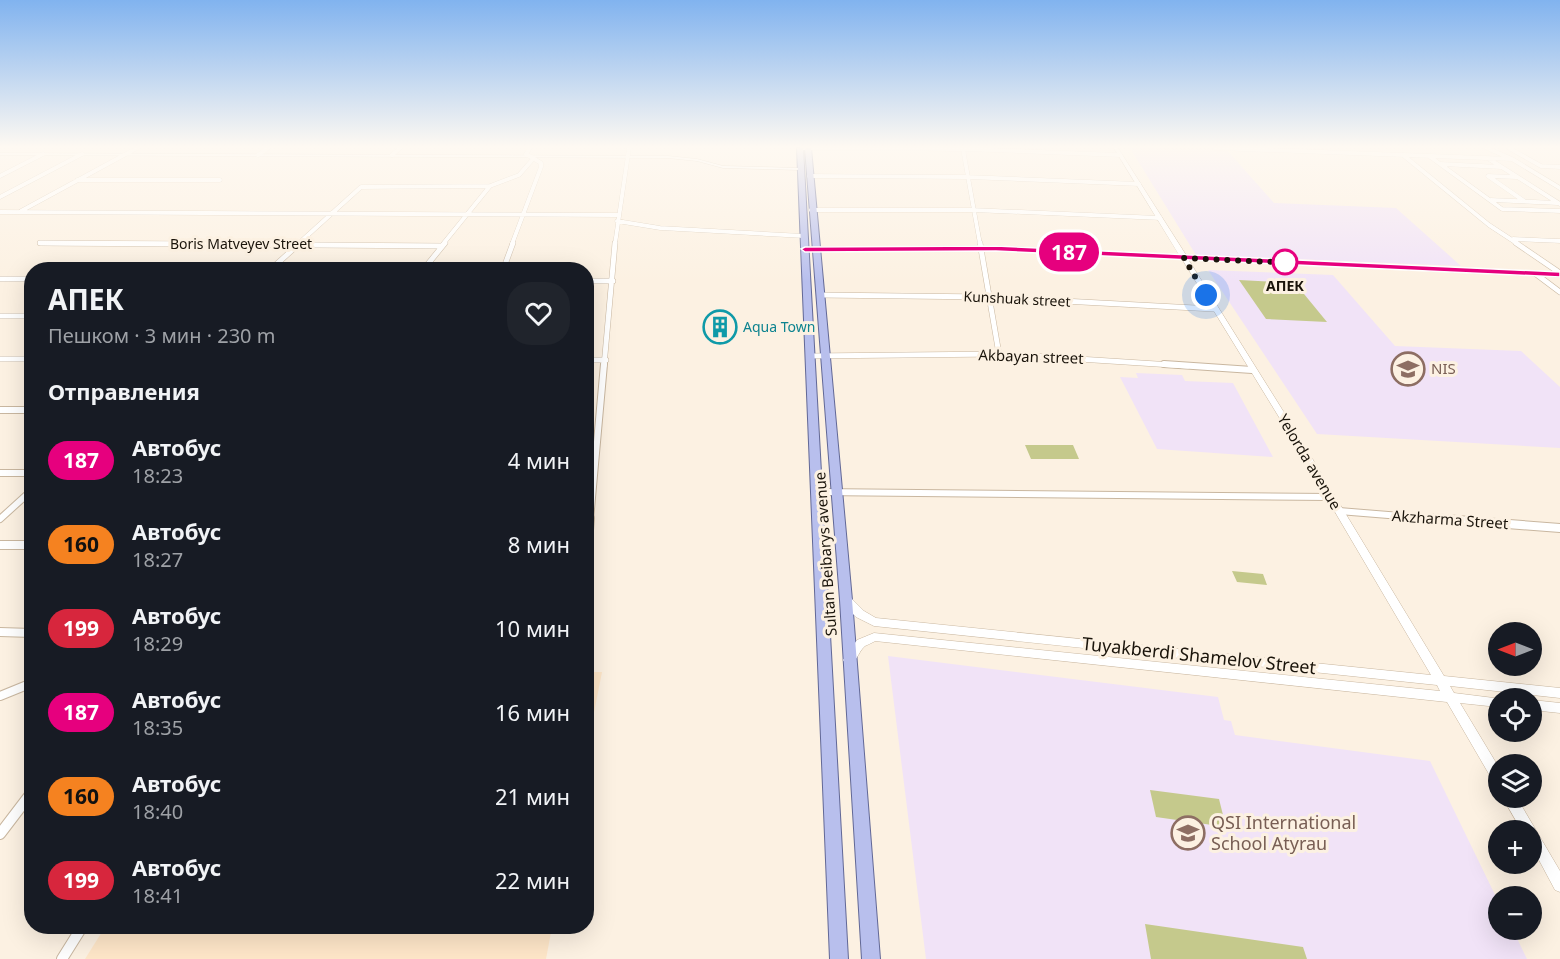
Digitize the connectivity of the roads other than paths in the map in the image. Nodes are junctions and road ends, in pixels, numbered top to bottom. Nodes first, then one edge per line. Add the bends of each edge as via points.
1 (53, 193) edge
2 (353, 193) edge
3 (484, 193) edge
4 (530, 193) edge
5 (622, 193) edge
6 (805, 193) edge
7 (809, 193) edge
8 (969, 193) edge
9 (1144, 193) edge
10 (1449, 193) edge
11 (1481, 193) edge
12 (1512, 193) edge
13 (1543, 193) edge
14 (1491, 200) junction
15 (1524, 201) junction
16 (1559, 203) edge
17 (812, 210) junction
18 (972, 210) junction
19 (1560, 211) edge
20 (0, 212) edge
21 (18, 212) junction
22 (330, 213) junction
23 (467, 214) junction
24 (521, 216) junction
25 (618, 218) junction
26 (1160, 218) junction
27 (804, 236) junction
28 (1513, 239) junction
29 (1560, 241) edge
30 (40, 243) dead end
31 (297, 244) junction
32 (441, 246) junction
33 (980, 248) junction
34 (811, 249) junction
35 (1184, 258) junction
36 (278, 262) edge
37 (429, 262) edge
38 (506, 262) edge
39 (1536, 274) junction
40 (1560, 274) edge
41 (0, 279) edge
42 (24, 279) edge
43 (594, 281) edge
44 (613, 281) junction
45 (1560, 292) edge
46 (820, 295) junction
47 (987, 297) junction
48 (1214, 309) junction
49 (0, 316) edge
50 (24, 316) edge
51 (999, 354) junction
52 (810, 356) junction
53 (826, 356) junction
54 (0, 359) edge
55 (24, 359) edge
56 (594, 360) edge
57 (606, 360) junction
58 (1252, 370) junction
59 (0, 410) edge
60 (24, 410) edge
61 (0, 472) edge
62 (24, 473) edge
63 (594, 484) edge
64 (818, 492) junction
65 (836, 492) junction
66 (24, 497) edge
67 (1329, 497) junction
68 (1339, 512) junction
69 (0, 519) edge
70 (1560, 528) edge
71 (0, 545) edge
72 (24, 545) edge
73 (846, 600) junction
74 (0, 632) edge
75 (24, 633) edge
76 (849, 660) junction
77 (1442, 680) junction
78 (24, 686) edge
79 (1560, 693) edge
80 (0, 696) edge
81 (1452, 697) junction
82 (1488, 701) edge
83 (1542, 706) edge
84 (1560, 708) edge
85 (1488, 760) edge
86 (24, 802) edge
87 (0, 834) edge
88 (1542, 853) edge
89 (1560, 885) edge
90 (78, 934) edge
91 (62, 959) edge
92 (839, 959) edge
93 (871, 959) edge

1 - 21 street
2 - 22 street
3 - 23 street
4 - 24 street
5 - 25 street
6 - 27 main road, Sultan Beibarys avenue
7 - 17 main road, Sultan Beibarys avenue
8 - 18 street
9 - 26 street, Yelorda avenue
10 - 28 street
11 - 14 street
12 - 15 street
13 - 16 street
14 - 15 street
14 - 19 street via 1502,209
15 - 16 street
17 - 18 street
17 - 34 main road, Sultan Beibarys avenue
18 - 26 street
18 - 33 street
20 - 21 street
21 - 22 street
22 - 23 street
22 - 31 street
23 - 24 street
23 - 32 street
24 - 25 street
24 - 38 street
25 - 27 street via 660,228
25 - 44 street
26 - 35 street, Yelorda avenue
27 - 34 main road, Sultan Beibarys avenue
28 - 29 street
28 - 40 street
30 - 31 street, Boris Matveyev Street
31 - 32 street, Boris Matveyev Street
31 - 36 street
32 - 37 street
33 - 34 street
33 - 35 street
33 - 47 street
34 - 46 main road, Sultan Beibarys avenue
34 - 52 main road, Sultan Beibarys avenue
35 - 39 street
35 - 48 street, Yelorda avenue
39 - 40 street
39 - 45 street
41 - 42 street
43 - 44 street
44 - 57 street
46 - 47 street, Kunshuak street
46 - 53 main road, Sultan Beibarys avenue
47 - 48 street, Kunshuak street
47 - 51 street
48 - 58 street, Yelorda avenue
49 - 50 street
51 - 53 street, Akbayan street
51 - 58 street, Akbayan street
52 - 53 street, Akbayan street
52 - 64 main road, Sultan Beibarys avenue
53 - 65 main road, Sultan Beibarys avenue
54 - 55 street
56 - 57 street
57 - 63 street
58 - 67 street, Yelorda avenue
59 - 60 street
61 - 62 street
64 - 65 street
64 - 92 main road, Sultan Beibarys avenue
65 - 67 street
65 - 73 main road, Sultan Beibarys avenue
66 - 69 street
67 - 68 street, Yelorda avenue
68 - 70 street, Akzharma Street
68 - 77 street, Yelorda avenue
71 - 72 street
73 - 76 main road, Sultan Beibarys avenue
73 - 77 street, Tuyakberdi Shamelov Street via 874,622
74 - 75 street
76 - 81 street, Tuyakberdi Shamelov Street via 861,643 874,637
76 - 93 main road, Sultan Beibarys avenue
77 - 79 street, Tuyakberdi Shamelov Street
77 - 81 street, Yelorda avenue
78 - 80 street
81 - 82 street, Tuyakberdi Shamelov Street
81 - 85 street, Yelorda avenue
83 - 84 street
86 - 87 street
88 - 89 street
90 - 91 street

